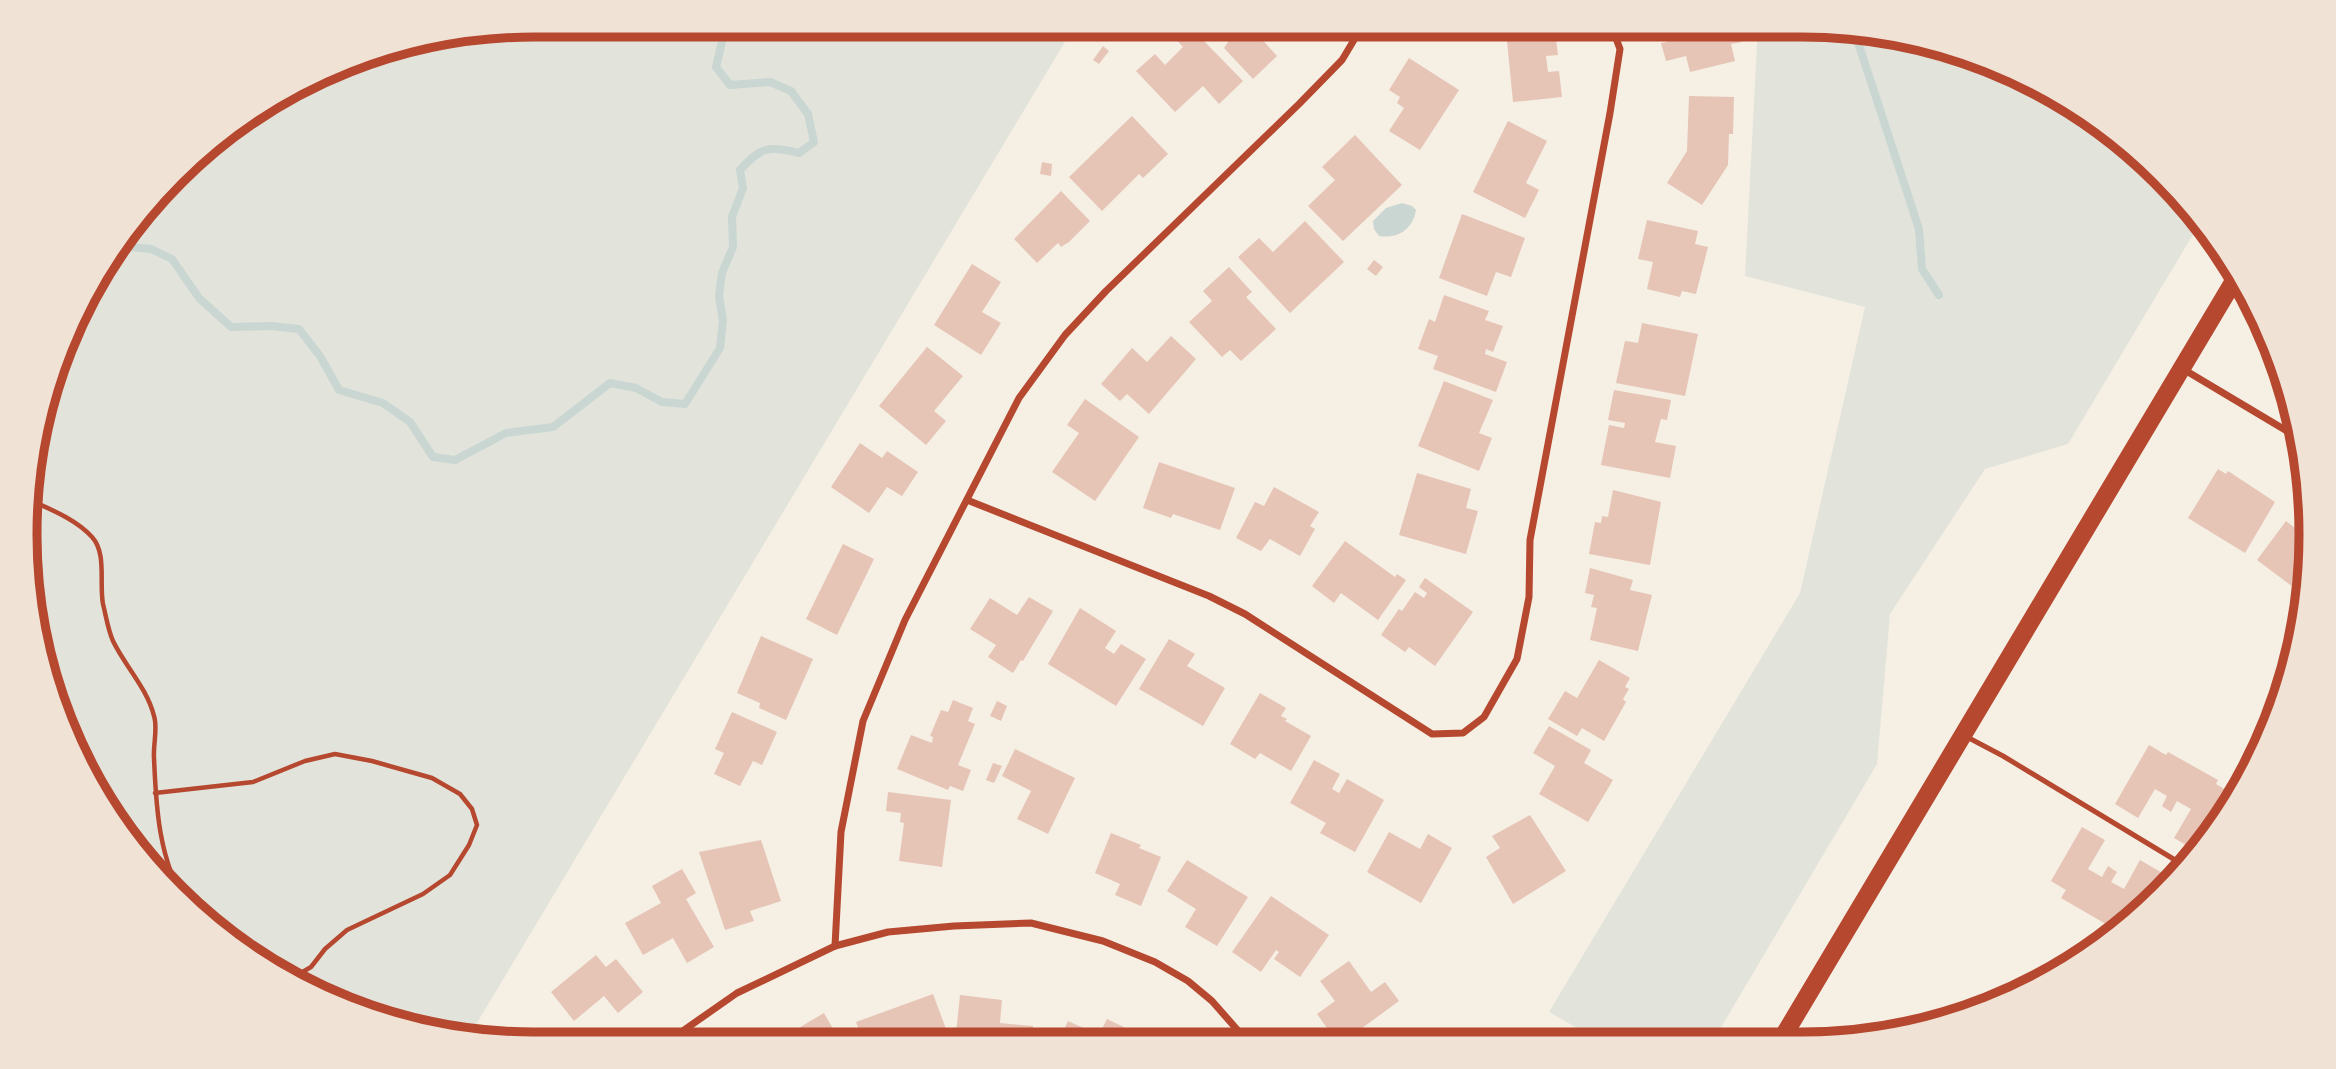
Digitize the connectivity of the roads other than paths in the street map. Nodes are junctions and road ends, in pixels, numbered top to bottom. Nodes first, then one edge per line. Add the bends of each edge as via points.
1 (1355, 37) edge
2 (1616, 37) edge
3 (2232, 284) edge
4 (2182, 369) junction
5 (2289, 432) edge
6 (967, 500) junction
7 (1965, 735) junction
8 (2177, 861) edge
9 (835, 946) junction
10 (681, 1032) edge
11 (1239, 1032) edge
12 (1786, 1032) edge

1 - 6 street via 1342,60 1300,104 1065,335 1019,398
2 - 6 street via 1620,49 1611,113 1530,540 1529,597 1517,659 1484,717 1463,733 1432,734 1245,614 1209,596
3 - 4 main road
4 - 5 street
4 - 7 main road
6 - 9 street via 905,620 863,721 841,832
7 - 8 lane
7 - 12 main road
9 - 10 street via 737,993
9 - 11 street via 888,932 1031,923 1103,941 1155,962 1188,981

